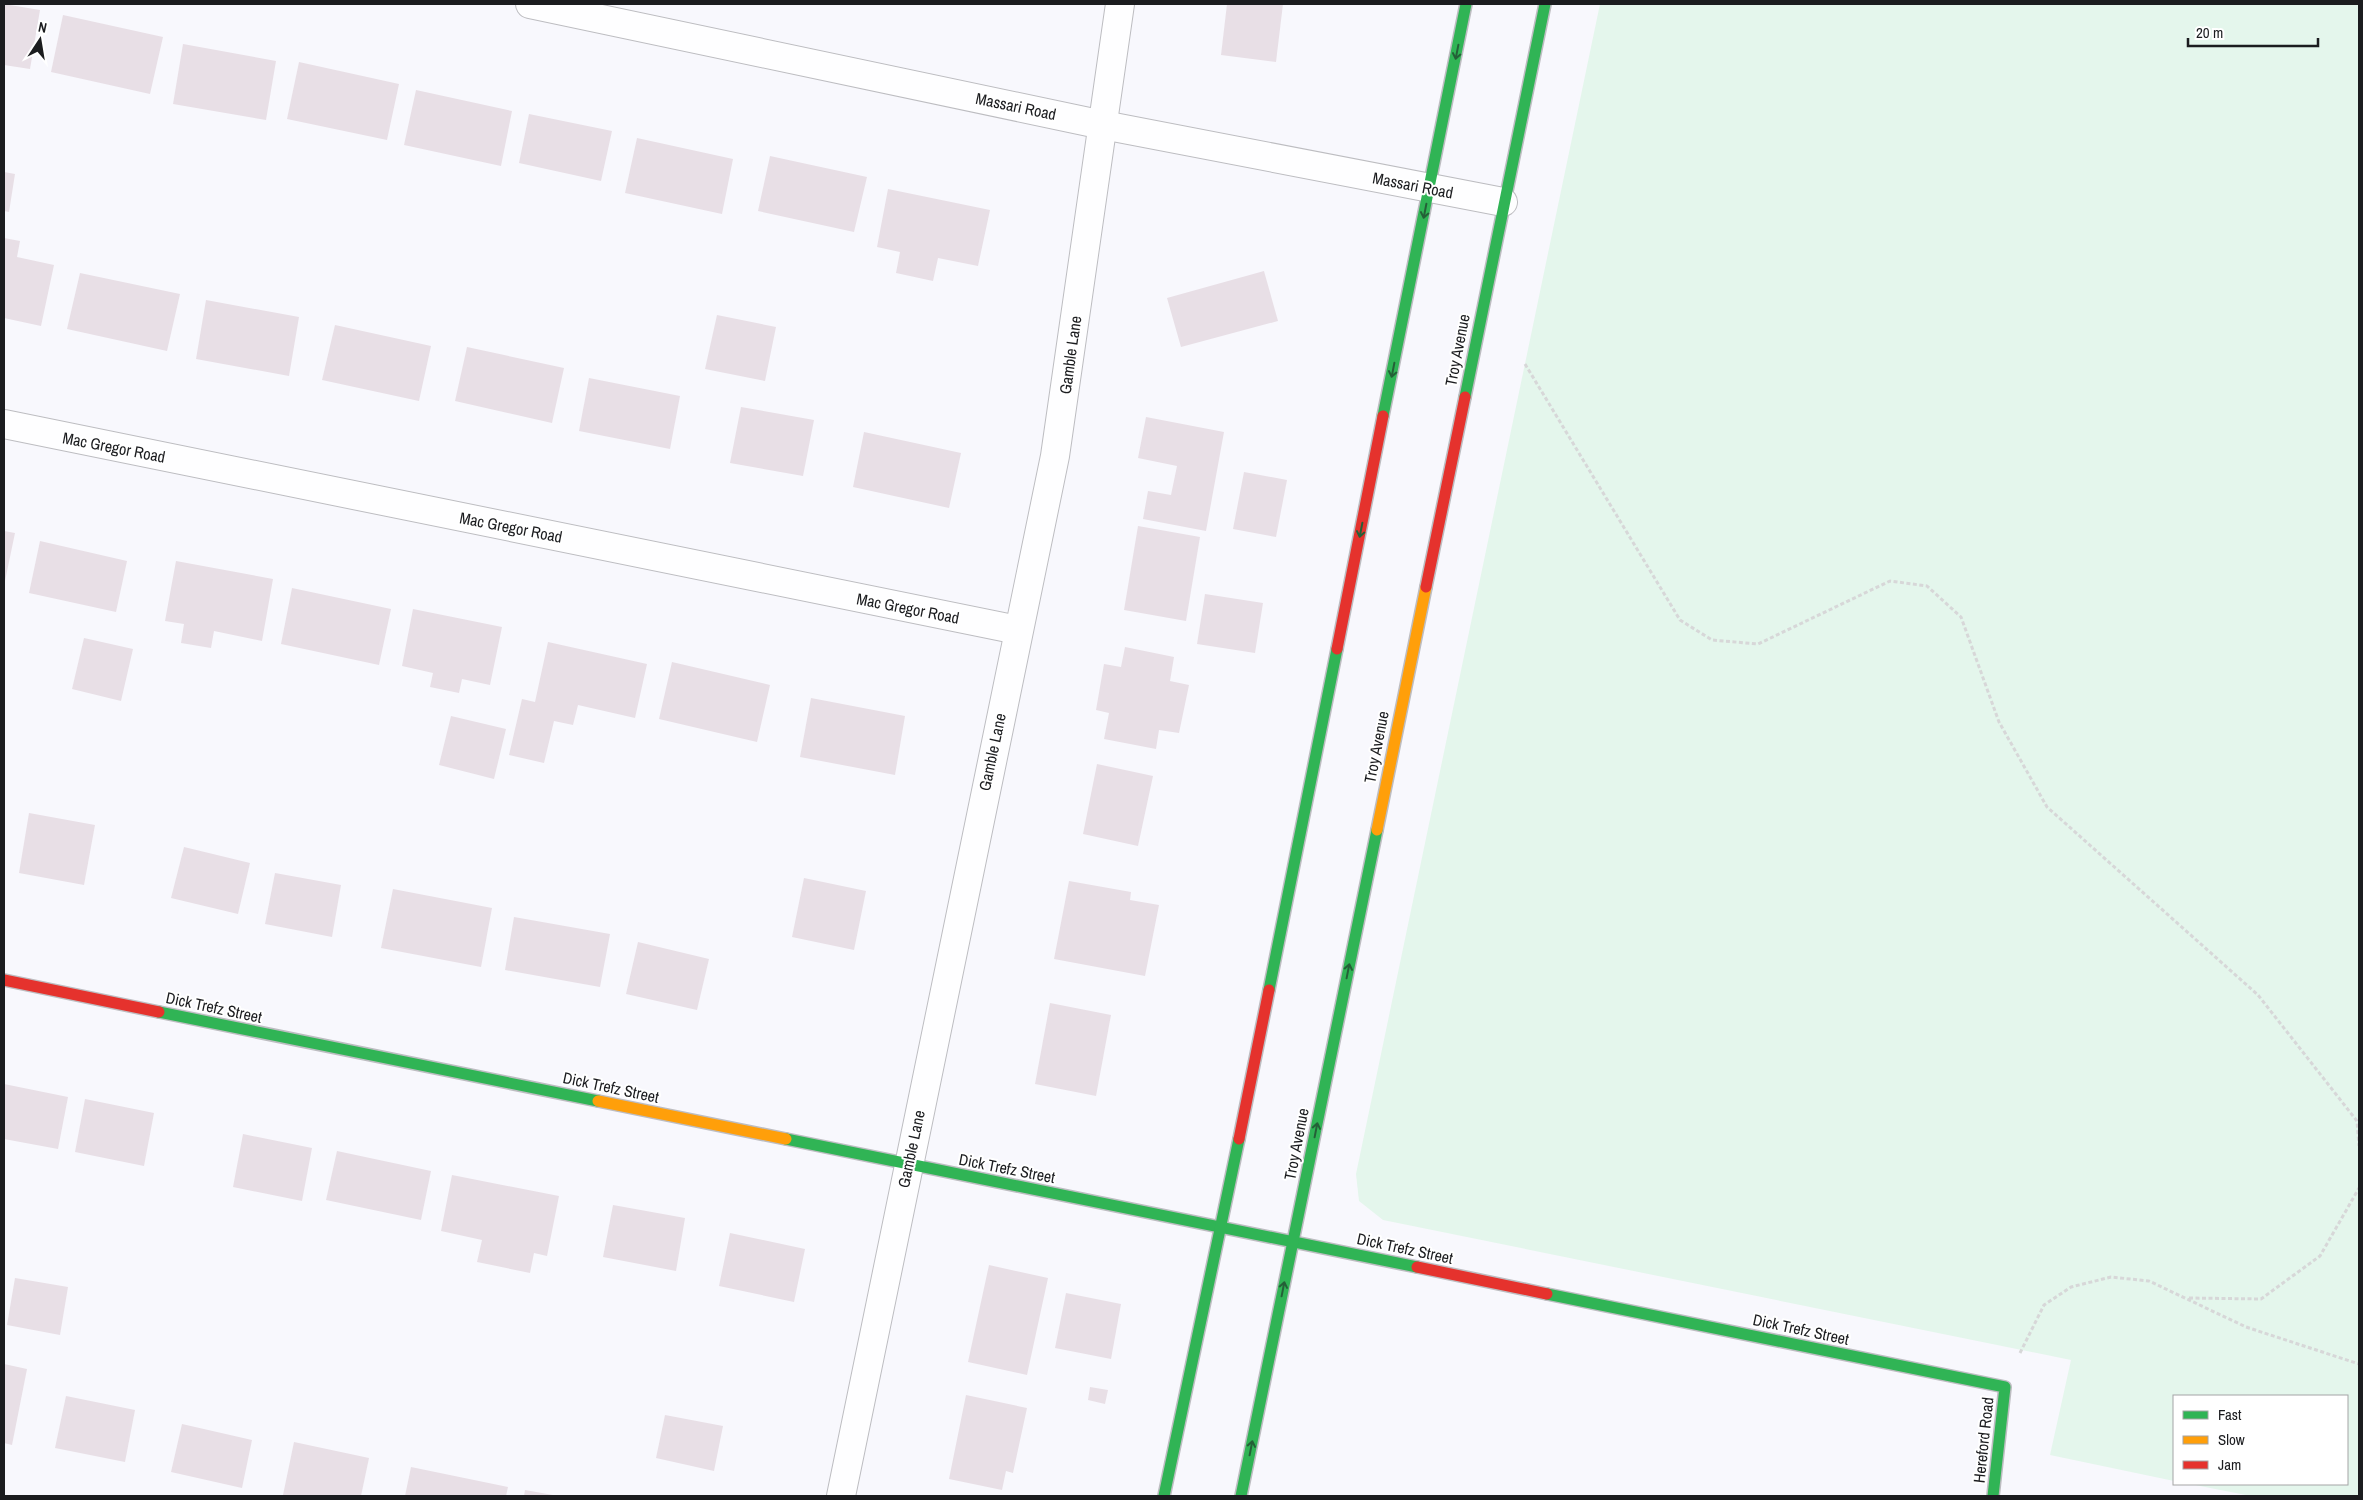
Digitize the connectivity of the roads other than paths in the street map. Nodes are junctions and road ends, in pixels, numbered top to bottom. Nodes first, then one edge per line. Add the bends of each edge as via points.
1 (1120, 4) edge
2 (1466, 4) edge
3 (1545, 4) edge
4 (539, 5) edge
5 (1104, 125) junction
6 (1430, 189) junction
7 (1503, 202) junction
8 (4, 424) edge
9 (1018, 630) junction
10 (4, 980) edge
11 (907, 1164) junction
12 (1220, 1228) junction
13 (1293, 1241) junction
14 (2005, 1387) joint
15 (841, 1496) edge
16 (1164, 1496) edge
17 (1242, 1496) edge
18 (1993, 1496) edge

1 - 5 street, Gamble Lane
2 -> 6 main road
3 - 7 main road, Troy Avenue
4 - 5 street, Massari Road
5 - 6 street, Massari Road
5 - 9 street, Gamble Lane via 1054,456
6 - 7 street, Massari Road
6 -> 12 main road
13 -> 7 main road, Troy Avenue
8 - 9 street, Mac Gregor Road
9 - 11 street, Gamble Lane
10 - 11 main road, Dick Trefz Street
11 - 12 main road, Dick Trefz Street
11 - 15 street, Gamble Lane
12 - 13 main road, Dick Trefz Street
12 - 16 main road
13 - 14 main road, Dick Trefz Street
17 -> 13 main road, Troy Avenue
14 - 18 main road, Hereford Road

